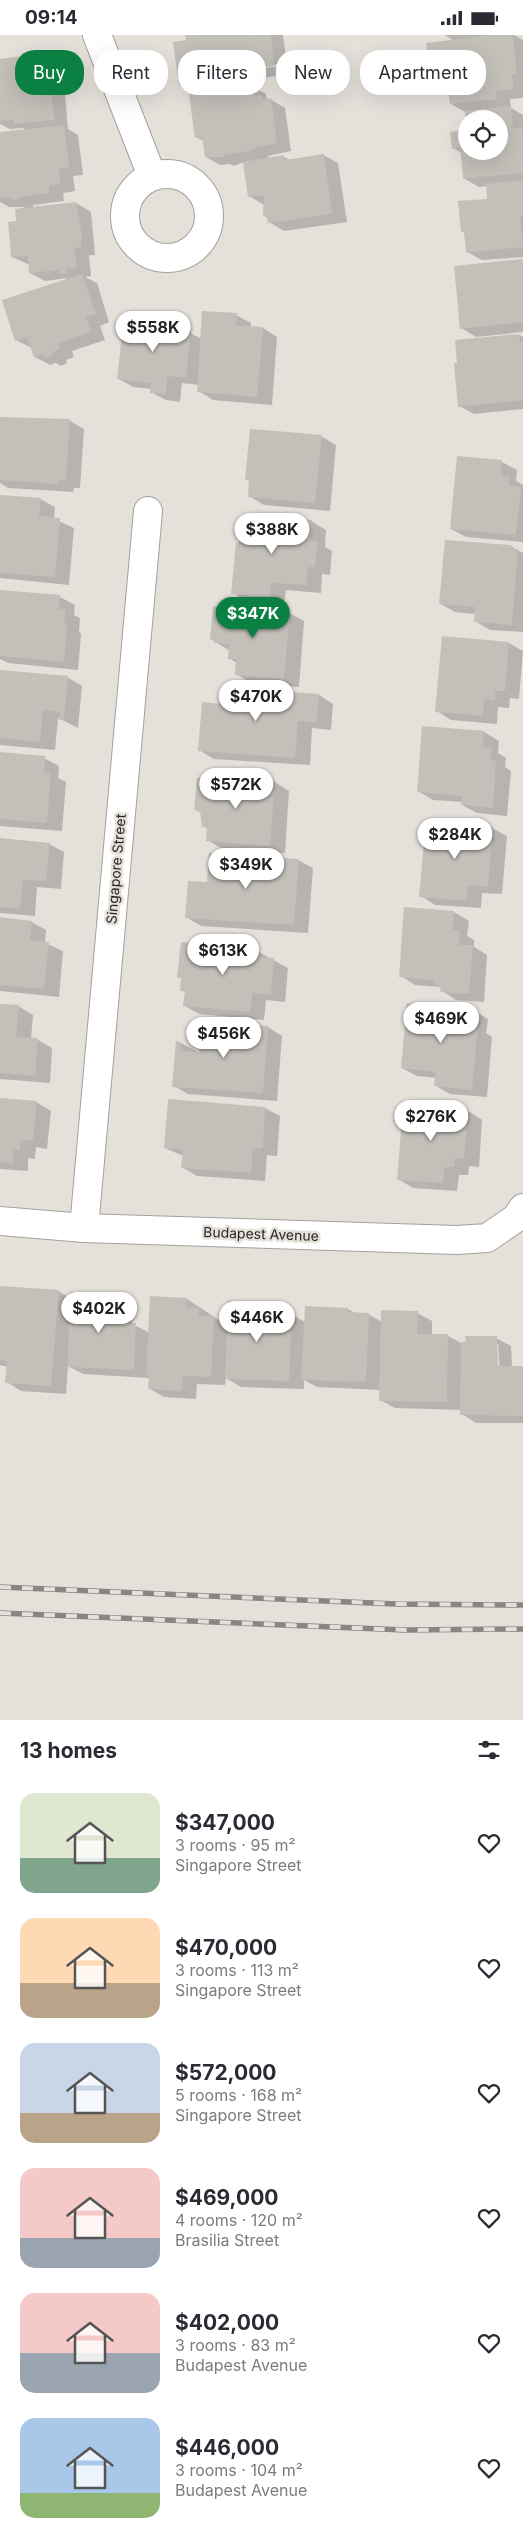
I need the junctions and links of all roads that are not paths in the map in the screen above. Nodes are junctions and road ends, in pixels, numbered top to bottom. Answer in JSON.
{"nodes":[{"id":1,"x":97,"y":35,"type":"edge"},
{"id":2,"x":152,"y":176,"type":"dead end"},
{"id":3,"x":148,"y":511,"type":"dead end"},
{"id":4,"x":519,"y":1213,"type":"edge"},
{"id":5,"x":0,"y":1221,"type":"edge"},
{"id":6,"x":84,"y":1228,"type":"junction"}],
"edges":[{"from":1,"to":2,"type":"street"},
{"from":3,"to":6,"type":"street","name":"Singapore Street"},
{"from":4,"to":6,"type":"street","name":"Budapest Avenue"},
{"from":5,"to":6,"type":"street","name":"Budapest Avenue"}]}
